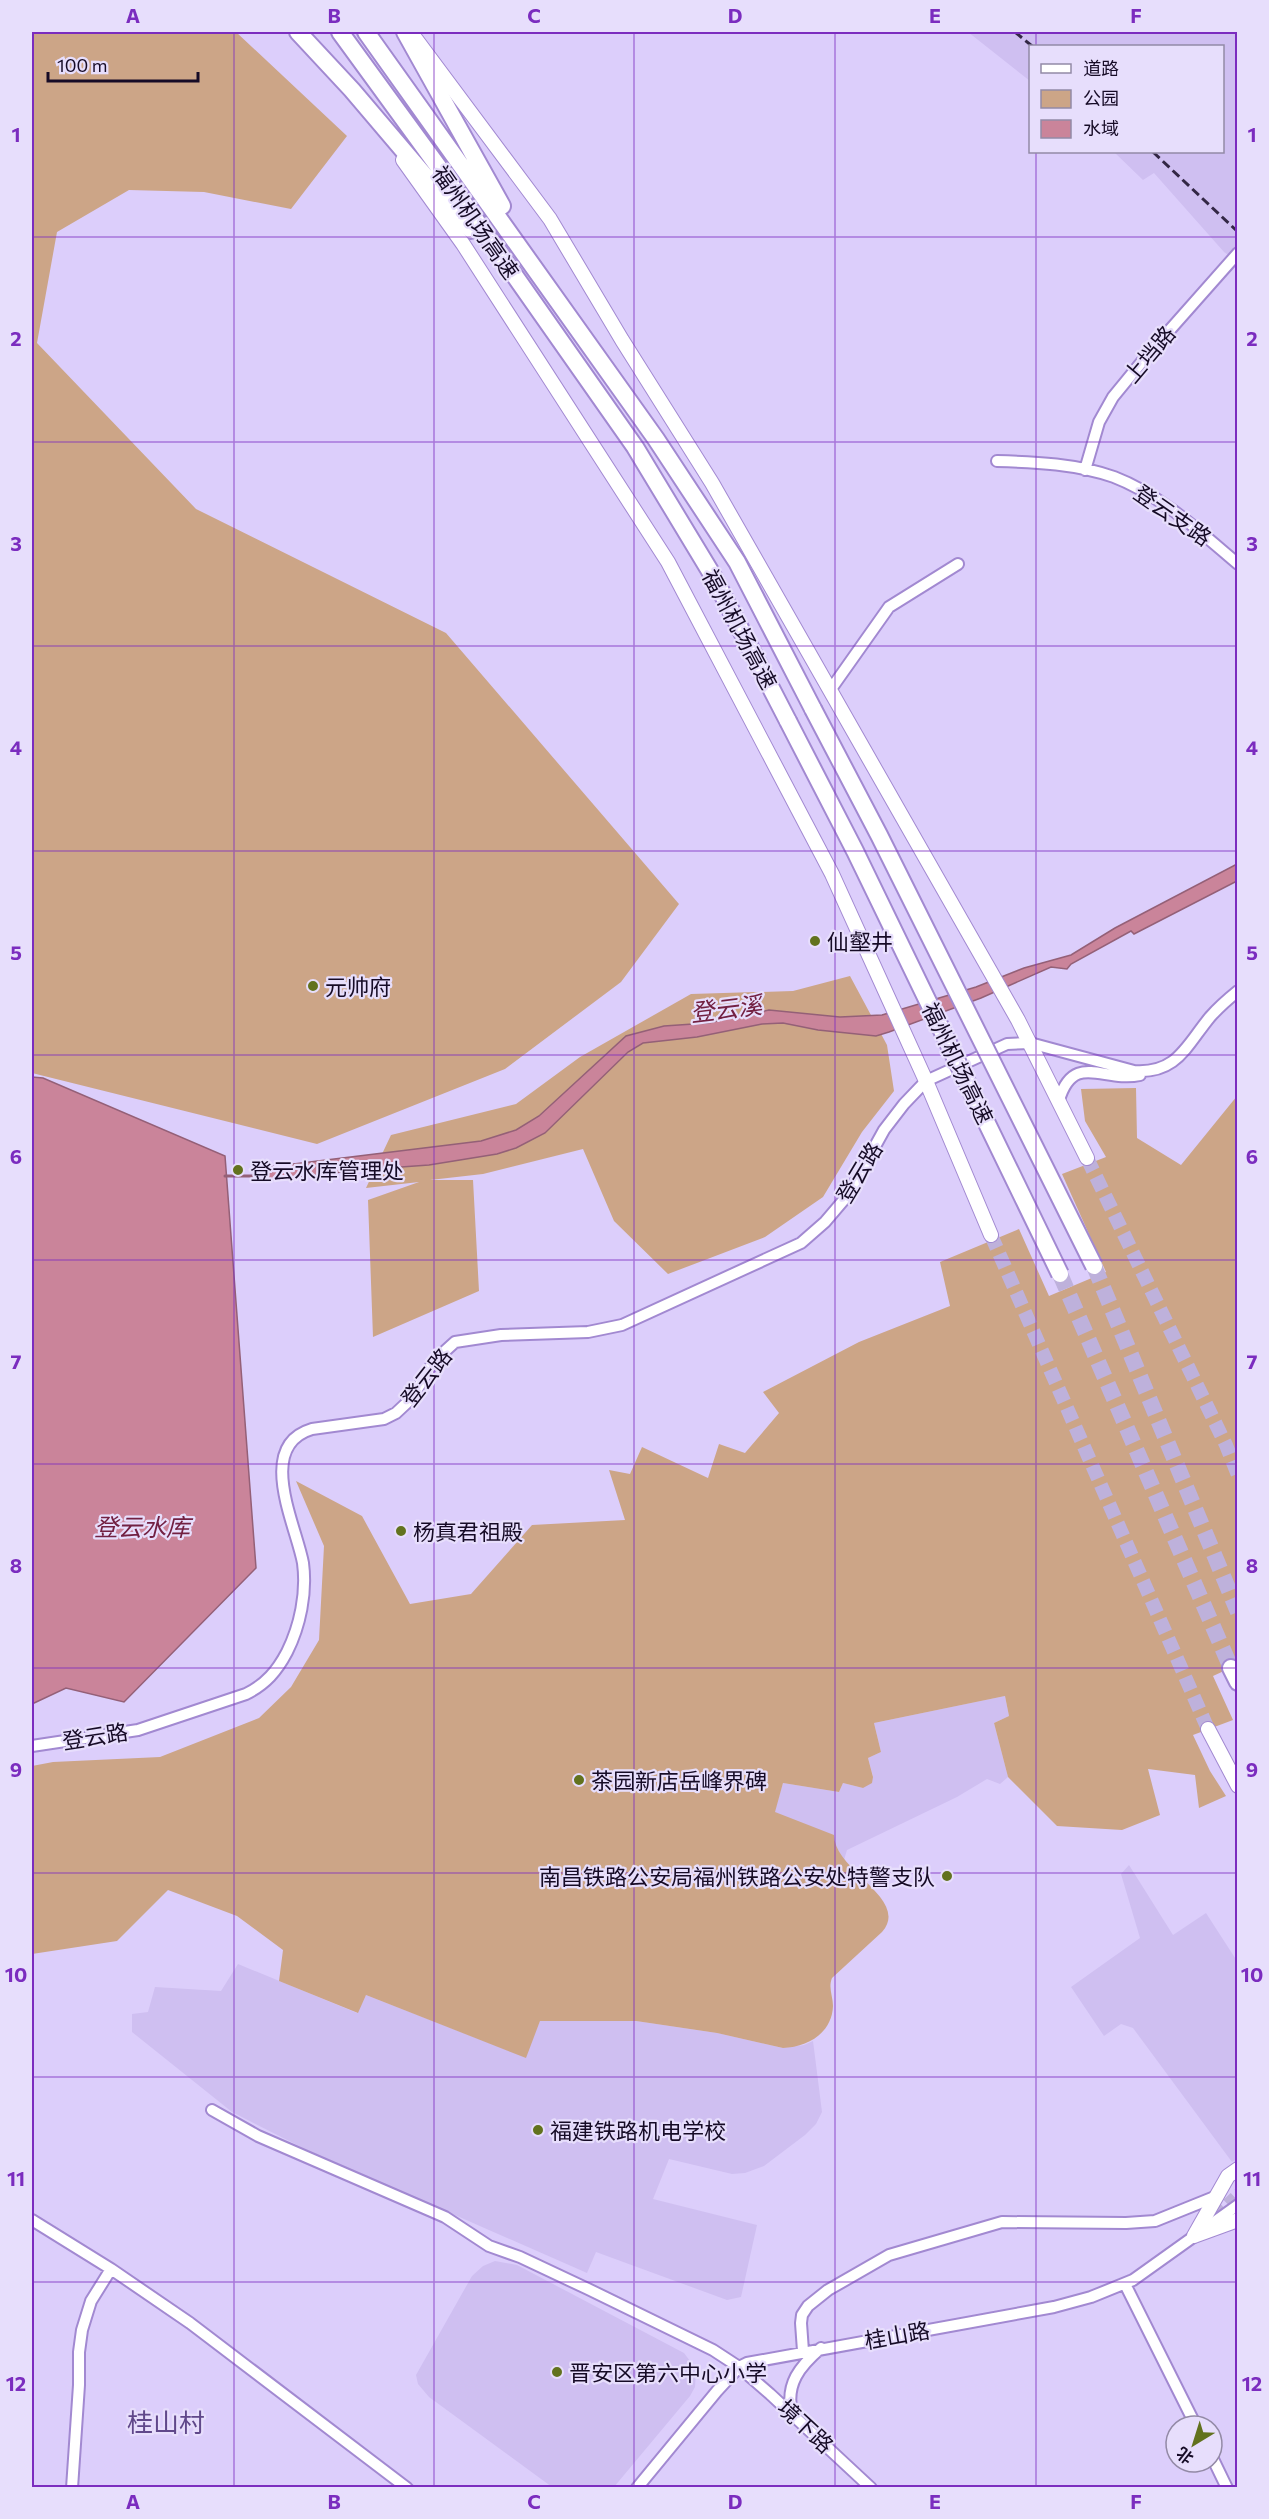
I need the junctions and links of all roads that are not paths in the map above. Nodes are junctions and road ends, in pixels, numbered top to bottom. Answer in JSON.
{"nodes":[{"id":1,"x":298,"y":32,"type":"edge"},
{"id":2,"x":306,"y":32,"type":"edge"},
{"id":3,"x":340,"y":32,"type":"edge"},
{"id":4,"x":366,"y":32,"type":"edge"},
{"id":5,"x":408,"y":32,"type":"edge"},
{"id":6,"x":352,"y":90,"type":"junction"},
{"id":7,"x":1238,"y":253,"type":"edge"},
{"id":8,"x":541,"y":275,"type":"junction"},
{"id":9,"x":523,"y":290,"type":"junction"},
{"id":10,"x":996,"y":461,"type":"dead end"},
{"id":11,"x":1085,"y":470,"type":"junction"},
{"id":12,"x":958,"y":564,"type":"dead end"},
{"id":13,"x":1238,"y":564,"type":"edge"},
{"id":14,"x":831,"y":689,"type":"junction"},
{"id":15,"x":1238,"y":991,"type":"edge"},
{"id":16,"x":1030,"y":1043,"type":"junction"},
{"id":17,"x":1152,"y":1072,"type":"junction"},
{"id":18,"x":1136,"y":1076,"type":"junction"},
{"id":19,"x":926,"y":1082,"type":"junction"},
{"id":20,"x":1059,"y":1100,"type":"junction"},
{"id":21,"x":1087,"y":1158,"type":"tunnel mouth"},
{"id":22,"x":991,"y":1235,"type":"tunnel mouth"},
{"id":23,"x":1094,"y":1266,"type":"tunnel mouth"},
{"id":24,"x":1060,"y":1274,"type":"tunnel mouth"},
{"id":25,"x":1209,"y":1729,"type":"tunnel mouth"},
{"id":26,"x":32,"y":1746,"type":"edge"},
{"id":27,"x":1238,"y":1786,"type":"edge"},
{"id":28,"x":212,"y":2110,"type":"dead end"},
{"id":29,"x":1238,"y":2169,"type":"edge"},
{"id":30,"x":1217,"y":2196,"type":"junction"},
{"id":31,"x":1238,"y":2205,"type":"edge"},
{"id":32,"x":32,"y":2220,"type":"edge"},
{"id":33,"x":1238,"y":2220,"type":"edge"},
{"id":34,"x":1194,"y":2236,"type":"junction"},
{"id":35,"x":111,"y":2269,"type":"junction"},
{"id":36,"x":1125,"y":2284,"type":"junction"},
{"id":37,"x":821,"y":2348,"type":"junction"},
{"id":38,"x":803,"y":2351,"type":"junction"},
{"id":39,"x":739,"y":2367,"type":"junction"},
{"id":40,"x":792,"y":2414,"type":"junction"},
{"id":41,"x":1190,"y":2414,"type":"edge"},
{"id":42,"x":72,"y":2487,"type":"edge"},
{"id":43,"x":407,"y":2487,"type":"edge"},
{"id":44,"x":637,"y":2487,"type":"edge"},
{"id":45,"x":871,"y":2487,"type":"edge"}],
"edges":[{"from":1,"to":6,"type":"highway"},
{"from":2,"to":6,"type":"main road"},
{"from":3,"to":9,"type":"highway","name":"福州机场高速"},
{"from":4,"to":8,"type":"highway","name":"福州机场高速"},
{"from":5,"to":8,"type":"highway"},
{"from":5,"to":14,"type":"main road"},
{"from":6,"to":9,"type":"highway"},
{"from":6,"to":19,"type":"main road"},
{"from":7,"to":11,"type":"street","name":"上垱路"},
{"from":8,"to":23,"type":"highway","name":"福州机场高速","bridge":true},
{"from":9,"to":24,"type":"highway","name":"福州机场高速","bridge":true},
{"from":10,"to":11,"type":"street","name":"登云支路"},
{"from":11,"to":13,"type":"street","name":"登云支路"},
{"from":12,"to":14,"type":"street"},
{"from":14,"to":16,"type":"main road"},
{"from":15,"to":17,"type":"street"},
{"from":16,"to":17,"type":"street","name":"登云路"},
{"from":16,"to":18,"type":"street"},
{"from":16,"to":19,"type":"street","name":"登云路"},
{"from":16,"to":20,"type":"main road"},
{"from":17,"to":18,"type":"street"},
{"from":18,"to":20,"type":"street"},
{"from":19,"to":22,"type":"main road"},
{"from":19,"to":26,"type":"street","name":"登云路"},
{"from":20,"to":21,"type":"main road"},
{"from":25,"to":27,"type":"main road"},
{"from":28,"to":39,"type":"street","name":"境下路"},
{"from":29,"to":30,"type":"main road"},
{"from":30,"to":34,"type":"main road"},
{"from":30,"to":38,"type":"street"},
{"from":31,"to":34,"type":"street","name":"桂山路"},
{"from":32,"to":35,"type":"street"},
{"from":33,"to":34,"type":"main road"},
{"from":34,"to":36,"type":"street","name":"桂山路"},
{"from":35,"to":42,"type":"street"},
{"from":35,"to":43,"type":"street"},
{"from":36,"to":37,"type":"street","name":"桂山路"},
{"from":36,"to":41,"type":"street"},
{"from":37,"to":38,"type":"street","name":"桂山路"},
{"from":37,"to":40,"type":"street"},
{"from":38,"to":39,"type":"street","name":"桂山路"},
{"from":39,"to":40,"type":"street","name":"境下路"},
{"from":39,"to":44,"type":"street"},
{"from":40,"to":45,"type":"street","name":"境下路"}]}
